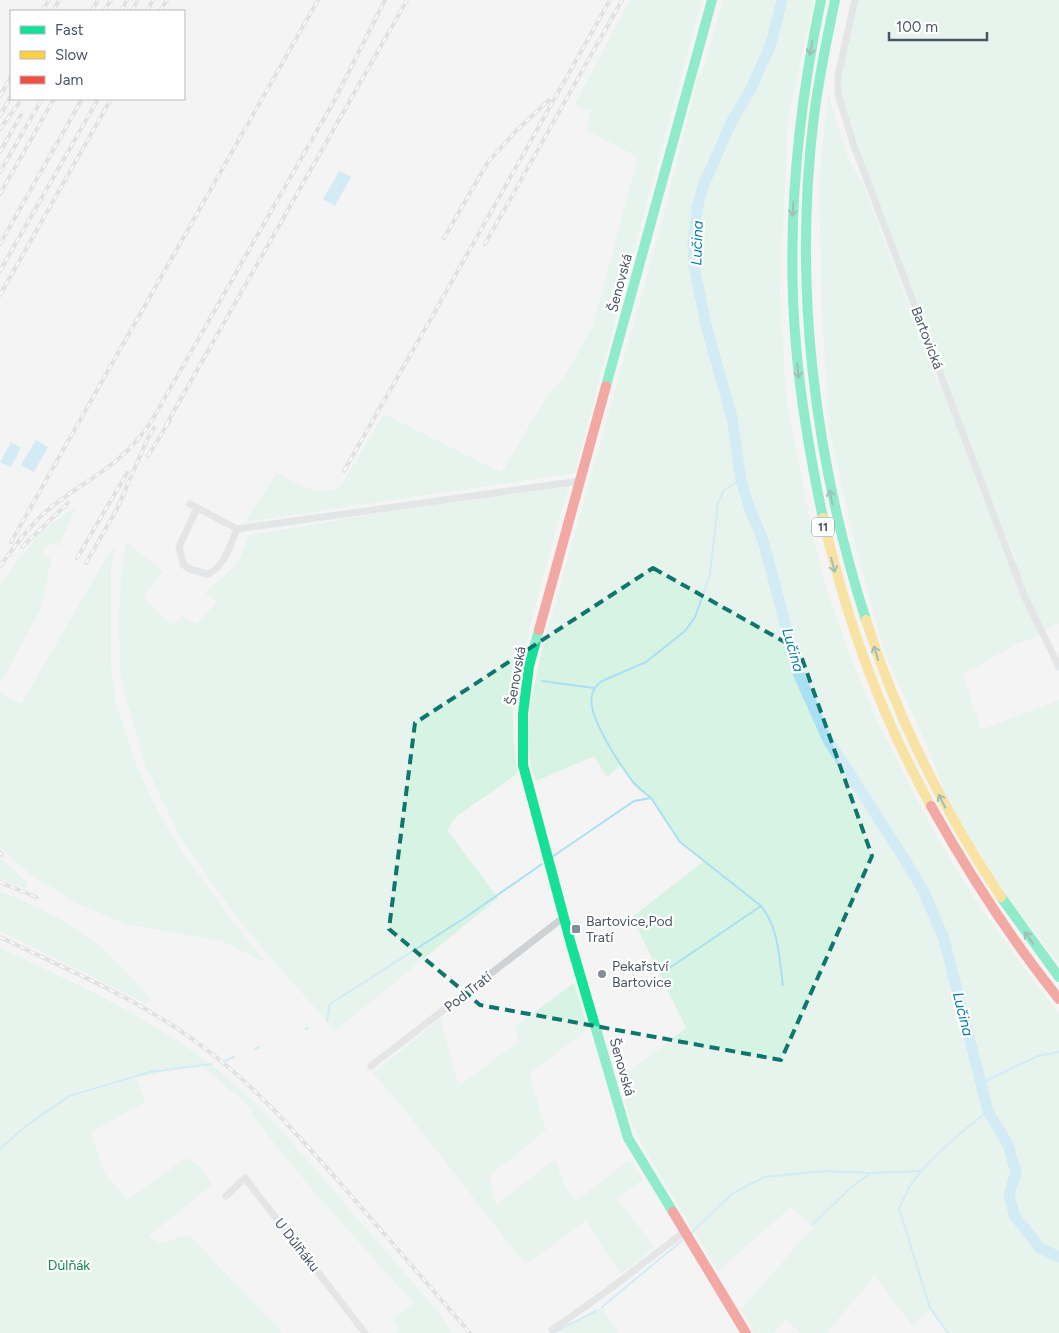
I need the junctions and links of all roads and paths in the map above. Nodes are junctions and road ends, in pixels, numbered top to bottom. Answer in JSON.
{"nodes":[{"id":1,"x":712,"y":0,"type":"edge"},
{"id":2,"x":821,"y":0,"type":"edge"},
{"id":3,"x":835,"y":0,"type":"edge"},
{"id":4,"x":855,"y":0,"type":"edge"},
{"id":5,"x":580,"y":481,"type":"junction"},
{"id":6,"x":237,"y":529,"type":"junction"},
{"id":7,"x":1059,"y":667,"type":"edge"},
{"id":8,"x":564,"y":917,"type":"junction"},
{"id":9,"x":1059,"y":977,"type":"edge"},
{"id":10,"x":1059,"y":999,"type":"edge"},
{"id":11,"x":371,"y":1066,"type":"dead end"},
{"id":12,"x":226,"y":1196,"type":"dead end"},
{"id":13,"x":684,"y":1232,"type":"junction"},
{"id":14,"x":552,"y":1330,"type":"dead end"},
{"id":15,"x":365,"y":1333,"type":"edge"},
{"id":16,"x":746,"y":1333,"type":"edge"}],
"edges":[{"from":1,"to":5,"type":"main road","name":"Šenovská"},
{"from":2,"to":10,"type":"main road","number":"11","one_way":true},
{"from":9,"to":3,"type":"main road","number":"11","one_way":true},
{"from":4,"to":7,"type":"street","name":"Bartovická"},
{"from":5,"to":6,"type":"street"},
{"from":5,"to":8,"type":"main road","name":"Šenovská"},
{"from":6,"to":6,"type":"street"},
{"from":8,"to":11,"type":"street","name":"Pod Tratí"},
{"from":8,"to":13,"type":"main road","name":"Šenovská"},
{"from":12,"to":15,"type":"street","name":"U Důlňáku"},
{"from":13,"to":14,"type":"street"},
{"from":13,"to":16,"type":"main road","name":"Šenovská"}]}
